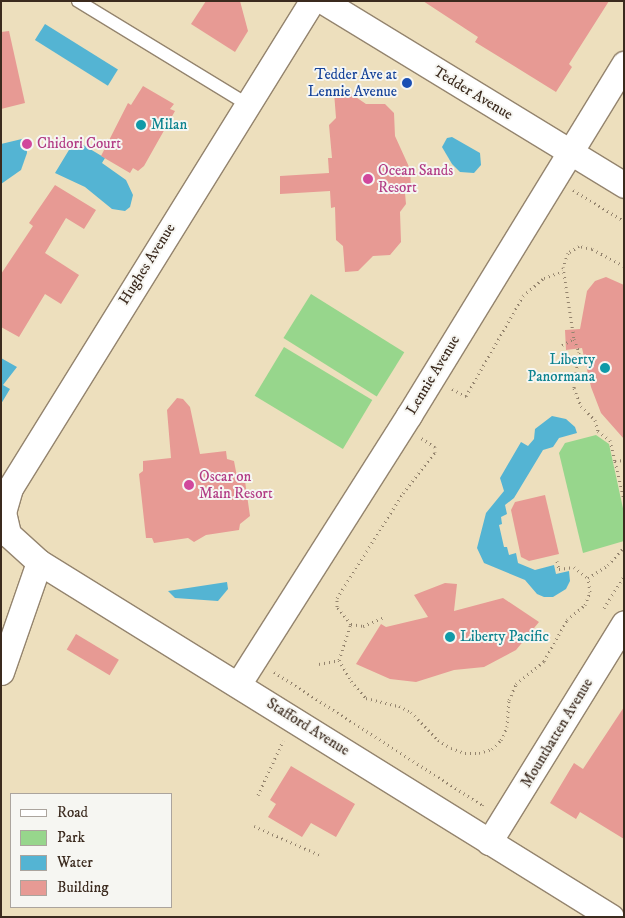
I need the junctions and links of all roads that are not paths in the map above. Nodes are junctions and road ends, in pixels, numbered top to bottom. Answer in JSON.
{"nodes":[{"id":1,"x":78,"y":1,"type":"edge"},
{"id":2,"x":312,"y":1,"type":"edge"},
{"id":3,"x":322,"y":1,"type":"edge"},
{"id":4,"x":624,"y":64,"type":"edge"},
{"id":5,"x":247,"y":104,"type":"junction"},
{"id":6,"x":569,"y":151,"type":"junction"},
{"id":7,"x":624,"y":184,"type":"edge"},
{"id":8,"x":8,"y":534,"type":"joint"},
{"id":9,"x":39,"y":562,"type":"junction"},
{"id":10,"x":624,"y":624,"type":"edge"},
{"id":11,"x":1,"y":672,"type":"edge"},
{"id":12,"x":239,"y":683,"type":"junction"},
{"id":13,"x":489,"y":842,"type":"junction"},
{"id":14,"x":610,"y":917,"type":"edge"}],
"edges":[{"from":1,"to":5,"type":"lane"},
{"from":2,"to":5,"type":"street","name":"Hughes Avenue"},
{"from":3,"to":6,"type":"street","name":"Tedder Avenue"},
{"from":4,"to":6,"type":"street","name":"Lennie Avenue"},
{"from":5,"to":8,"type":"street","name":"Hughes Avenue"},
{"from":6,"to":7,"type":"street","name":"Tedder Avenue"},
{"from":6,"to":12,"type":"street","name":"Lennie Avenue"},
{"from":8,"to":9,"type":"street","name":"Stafford Avenue"},
{"from":9,"to":11,"type":"street"},
{"from":9,"to":12,"type":"street","name":"Stafford Avenue"},
{"from":10,"to":13,"type":"street","name":"Mountbatten Avenue"},
{"from":12,"to":13,"type":"street","name":"Stafford Avenue"},
{"from":13,"to":14,"type":"street","name":"Stafford Avenue"}]}
